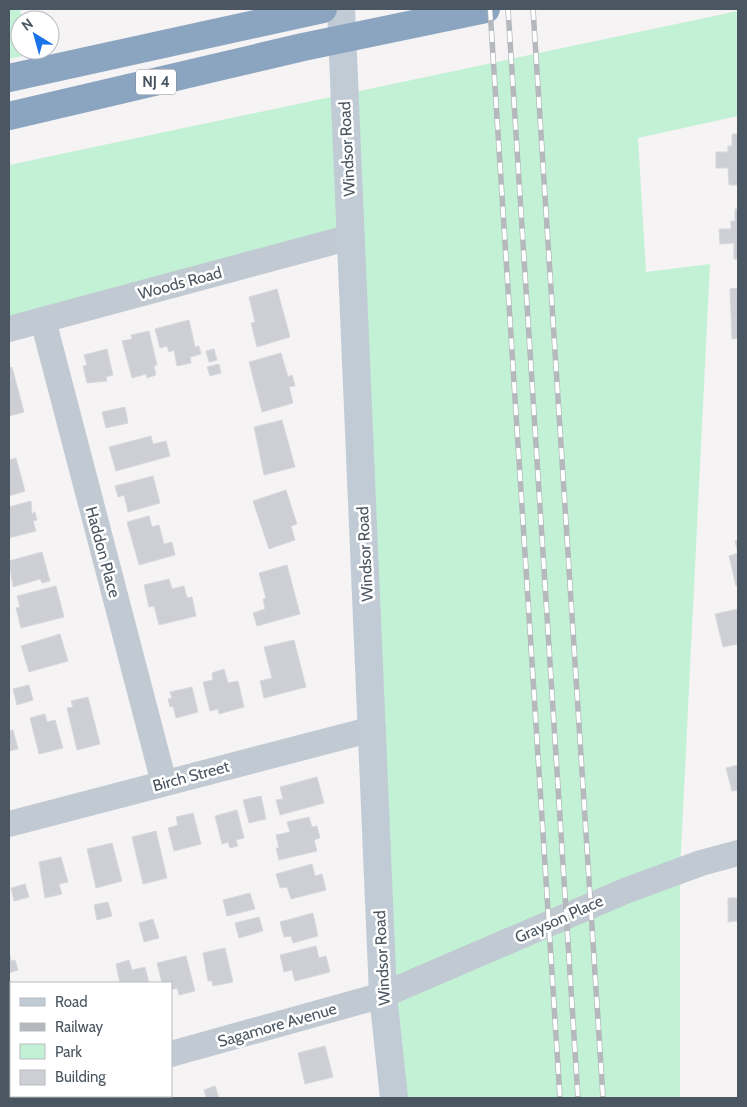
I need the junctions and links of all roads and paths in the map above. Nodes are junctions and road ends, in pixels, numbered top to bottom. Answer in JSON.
{"nodes":[{"id":1,"x":341,"y":9,"type":"edge"},
{"id":2,"x":486,"y":9,"type":"edge"},
{"id":3,"x":312,"y":11,"type":"edge"},
{"id":4,"x":9,"y":78,"type":"edge"},
{"id":5,"x":9,"y":116,"type":"edge"},
{"id":6,"x":351,"y":237,"type":"junction"},
{"id":7,"x":43,"y":320,"type":"junction"},
{"id":8,"x":9,"y":329,"type":"edge"},
{"id":9,"x":373,"y":728,"type":"junction"},
{"id":10,"x":164,"y":783,"type":"junction"},
{"id":11,"x":9,"y":824,"type":"edge"},
{"id":12,"x":738,"y":853,"type":"edge"},
{"id":13,"x":383,"y":995,"type":"junction"},
{"id":14,"x":172,"y":1054,"type":"edge"},
{"id":15,"x":394,"y":1098,"type":"edge"}],
"edges":[{"from":1,"to":6,"type":"street","name":"Windsor Road"},
{"from":2,"to":5,"type":"highway","number":"NJ 4"},
{"from":3,"to":4,"type":"highway","number":"NJ 4"},
{"from":6,"to":7,"type":"street","name":"Woods Road"},
{"from":6,"to":9,"type":"street","name":"Windsor Road"},
{"from":7,"to":8,"type":"street","name":"Woods Road"},
{"from":7,"to":10,"type":"street","name":"Haddon Place"},
{"from":9,"to":10,"type":"street","name":"Birch Street"},
{"from":9,"to":13,"type":"street","name":"Windsor Road"},
{"from":10,"to":11,"type":"street","name":"Birch Street"},
{"from":12,"to":13,"type":"street","name":"Grayson Place"},
{"from":13,"to":14,"type":"street","name":"Sagamore Avenue"},
{"from":13,"to":15,"type":"street","name":"Windsor Road"}]}
